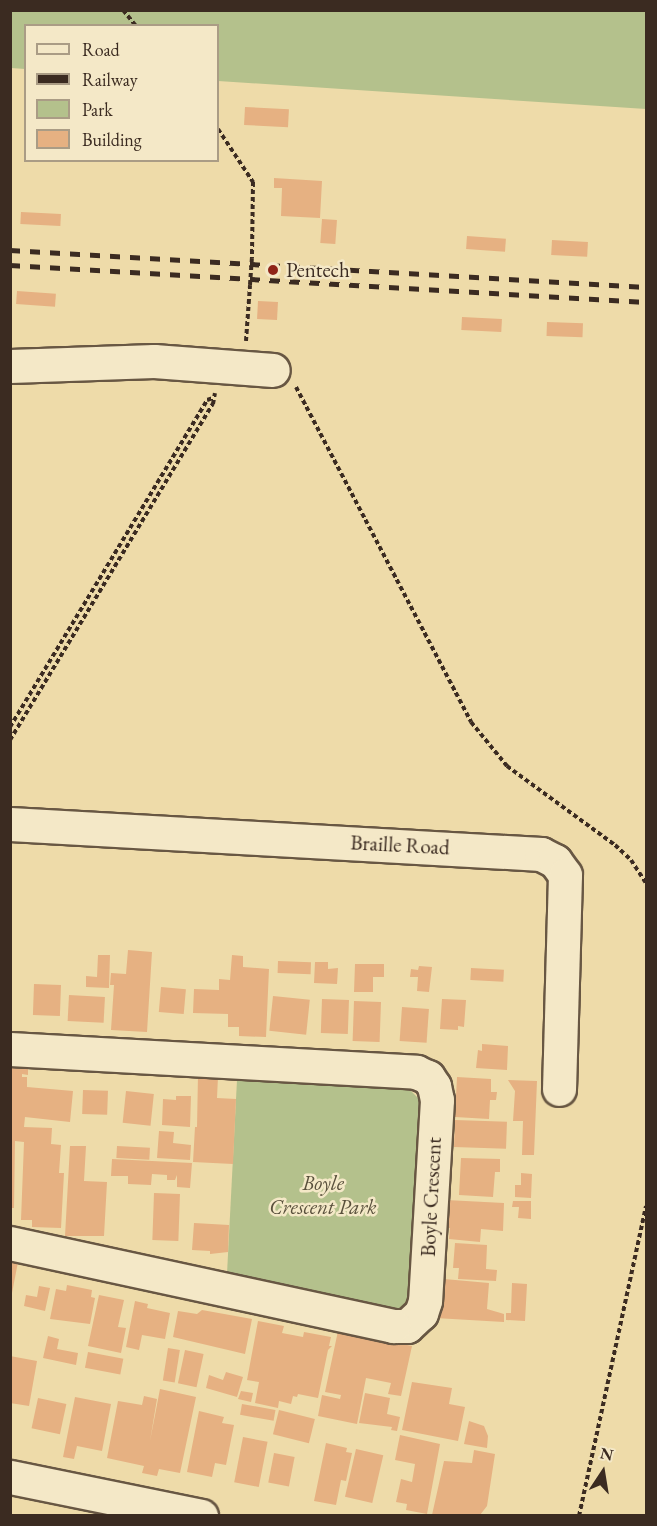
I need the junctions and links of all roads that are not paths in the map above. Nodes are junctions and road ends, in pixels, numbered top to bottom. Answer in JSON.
{"nodes":[{"id":1,"x":10,"y":366,"type":"edge"},
{"id":2,"x":284,"y":377,"type":"road end"},
{"id":3,"x":10,"y":824,"type":"edge"},
{"id":4,"x":10,"y":1049,"type":"edge"},
{"id":5,"x":559,"y":1089,"type":"dead end"},
{"id":6,"x":10,"y":1243,"type":"edge"},
{"id":7,"x":10,"y":1477,"type":"edge"},
{"id":8,"x":201,"y":1515,"type":"edge"}],
"edges":[{"from":1,"to":2,"type":"street"},
{"from":3,"to":5,"type":"street","name":"Braille Road"},
{"from":4,"to":6,"type":"street","name":"Boyle Crescent"},
{"from":7,"to":8,"type":"street"}]}
